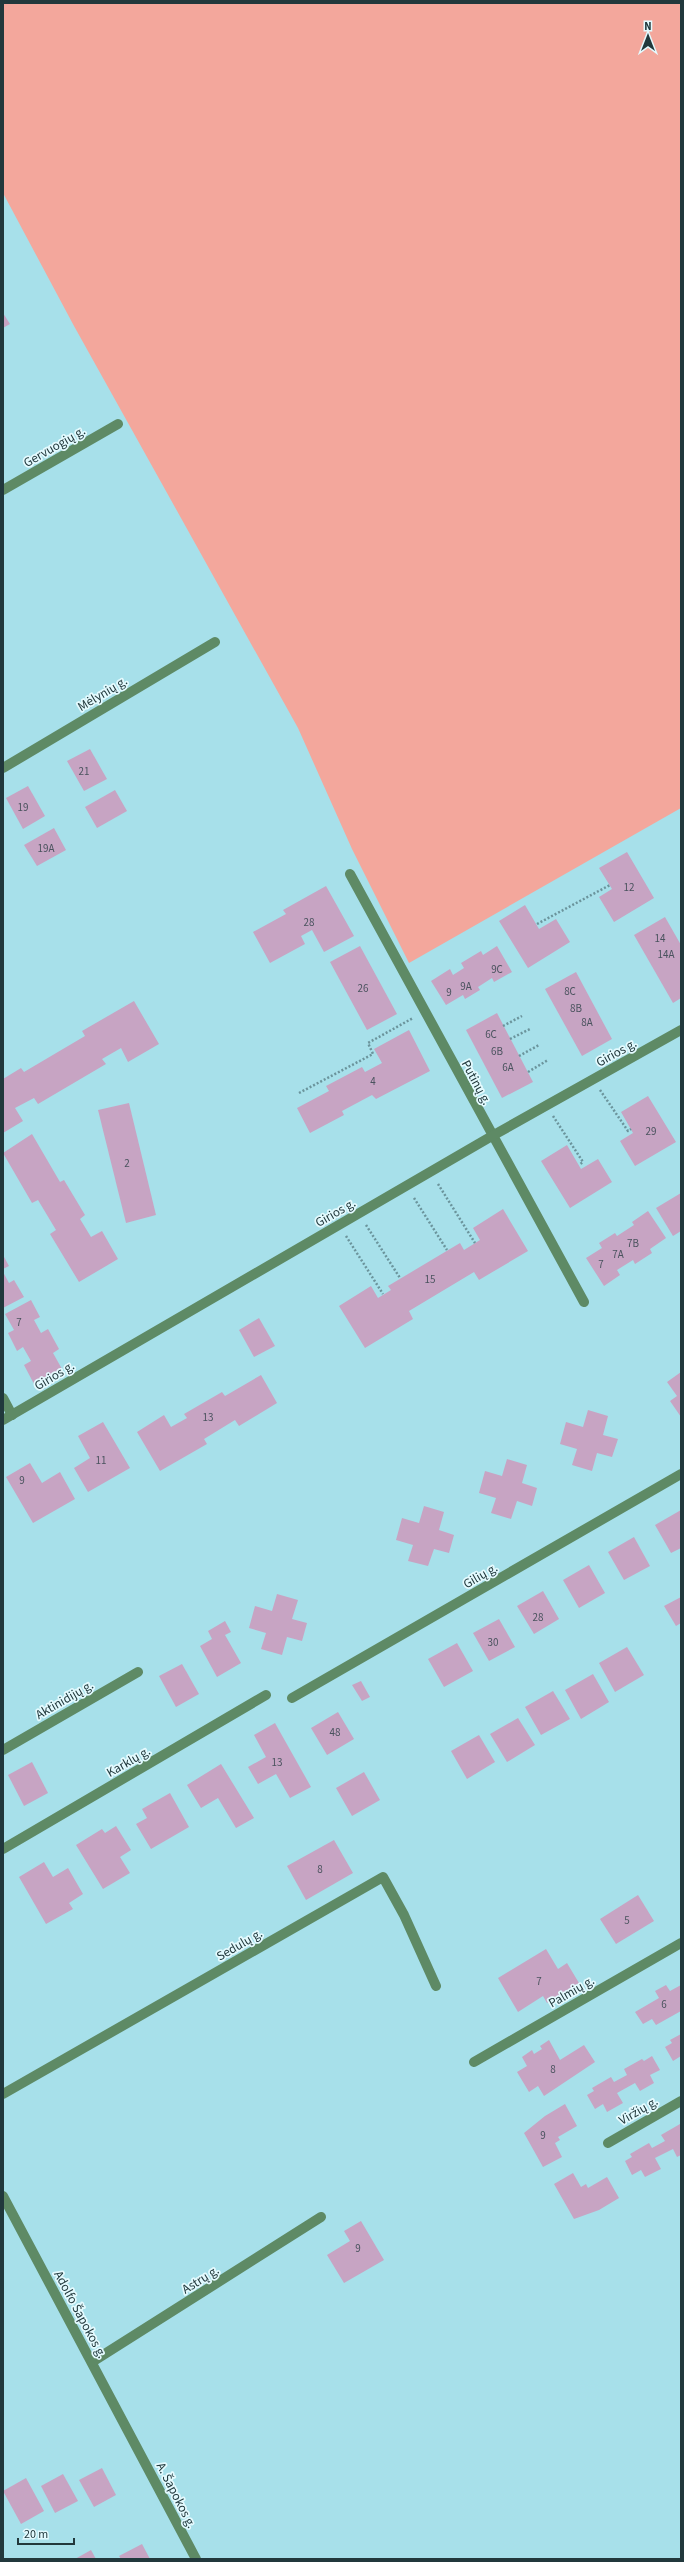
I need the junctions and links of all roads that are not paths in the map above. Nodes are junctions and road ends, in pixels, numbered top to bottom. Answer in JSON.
{"nodes":[{"id":1,"x":118,"y":424,"type":"dead end"},
{"id":2,"x":3,"y":490,"type":"edge"},
{"id":3,"x":215,"y":642,"type":"dead end"},
{"id":4,"x":3,"y":768,"type":"edge"},
{"id":5,"x":350,"y":874,"type":"dead end"},
{"id":6,"x":681,"y":1030,"type":"edge"},
{"id":7,"x":492,"y":1136,"type":"junction"},
{"id":8,"x":584,"y":1302,"type":"dead end"},
{"id":9,"x":3,"y":1398,"type":"edge"},
{"id":10,"x":12,"y":1415,"type":"junction"},
{"id":11,"x":3,"y":1420,"type":"edge"},
{"id":12,"x":681,"y":1474,"type":"edge"},
{"id":13,"x":138,"y":1672,"type":"dead end"},
{"id":14,"x":266,"y":1695,"type":"dead end"},
{"id":15,"x":292,"y":1698,"type":"dead end"},
{"id":16,"x":3,"y":1750,"type":"edge"},
{"id":17,"x":3,"y":1849,"type":"edge"},
{"id":18,"x":681,"y":1943,"type":"edge"},
{"id":19,"x":436,"y":1986,"type":"dead end"},
{"id":20,"x":474,"y":2062,"type":"dead end"},
{"id":21,"x":3,"y":2094,"type":"edge"},
{"id":22,"x":681,"y":2101,"type":"edge"},
{"id":23,"x":608,"y":2143,"type":"dead end"},
{"id":24,"x":3,"y":2196,"type":"edge"},
{"id":25,"x":321,"y":2217,"type":"dead end"},
{"id":26,"x":92,"y":2362,"type":"junction"},
{"id":27,"x":136,"y":2443,"type":"joint"},
{"id":28,"x":196,"y":2559,"type":"edge"}],
"edges":[{"from":1,"to":2,"type":"street","name":"Gervuogių g."},
{"from":3,"to":4,"type":"street","name":"Mėlynių g."},
{"from":5,"to":7,"type":"street","name":"Putinų g."},
{"from":6,"to":7,"type":"street","name":"Girios g."},
{"from":7,"to":8,"type":"street","name":"Putinų g."},
{"from":7,"to":10,"type":"street","name":"Girios g."},
{"from":9,"to":10,"type":"street"},
{"from":10,"to":11,"type":"street","name":"Girios g."},
{"from":12,"to":15,"type":"street","name":"Gilių g."},
{"from":13,"to":16,"type":"street","name":"Aktinidijų g."},
{"from":14,"to":17,"type":"street","name":"Karklų g."},
{"from":18,"to":20,"type":"street","name":"Palmių g."},
{"from":19,"to":21,"type":"street","name":"Sedulų g."},
{"from":22,"to":23,"type":"street","name":"Viržių g."},
{"from":24,"to":26,"type":"street","name":"Adolfo Šapokos g."},
{"from":25,"to":26,"type":"street","name":"Astrų g."},
{"from":26,"to":27,"type":"street","name":"Adolfo Šapokos g."},
{"from":27,"to":28,"type":"street","name":"A. Šapokos g."}]}
